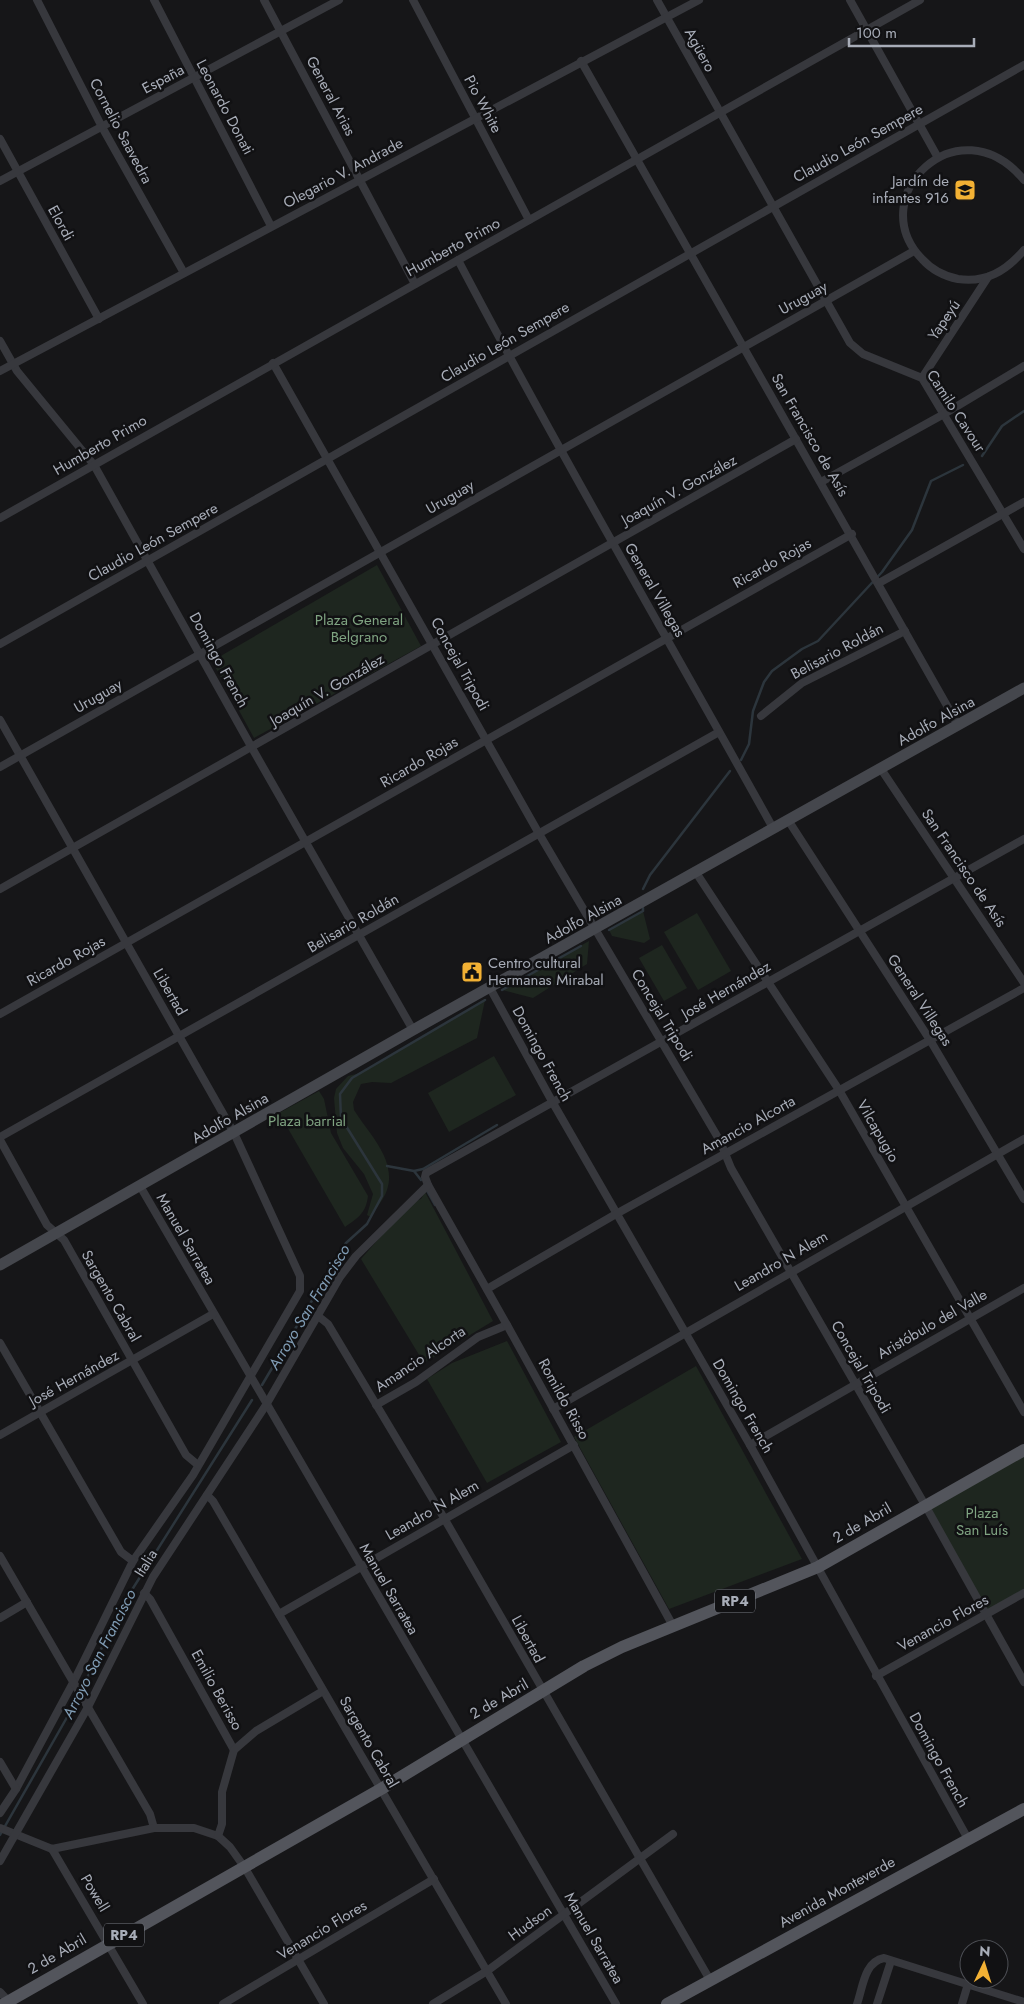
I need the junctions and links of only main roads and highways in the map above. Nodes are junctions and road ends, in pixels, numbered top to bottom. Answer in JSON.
{"nodes":[{"id":1,"x":1024,"y":1450,"type":"edge"},
{"id":2,"x":1024,"y":1809,"type":"edge"},
{"id":3,"x":6,"y":2000,"type":"edge"},
{"id":4,"x":667,"y":2004,"type":"edge"}],
"edges":[{"from":1,"to":3,"type":"main road","name":"2 de Abril","number":"RP4"},
{"from":2,"to":4,"type":"main road","name":"Avenida Monteverde"}]}
